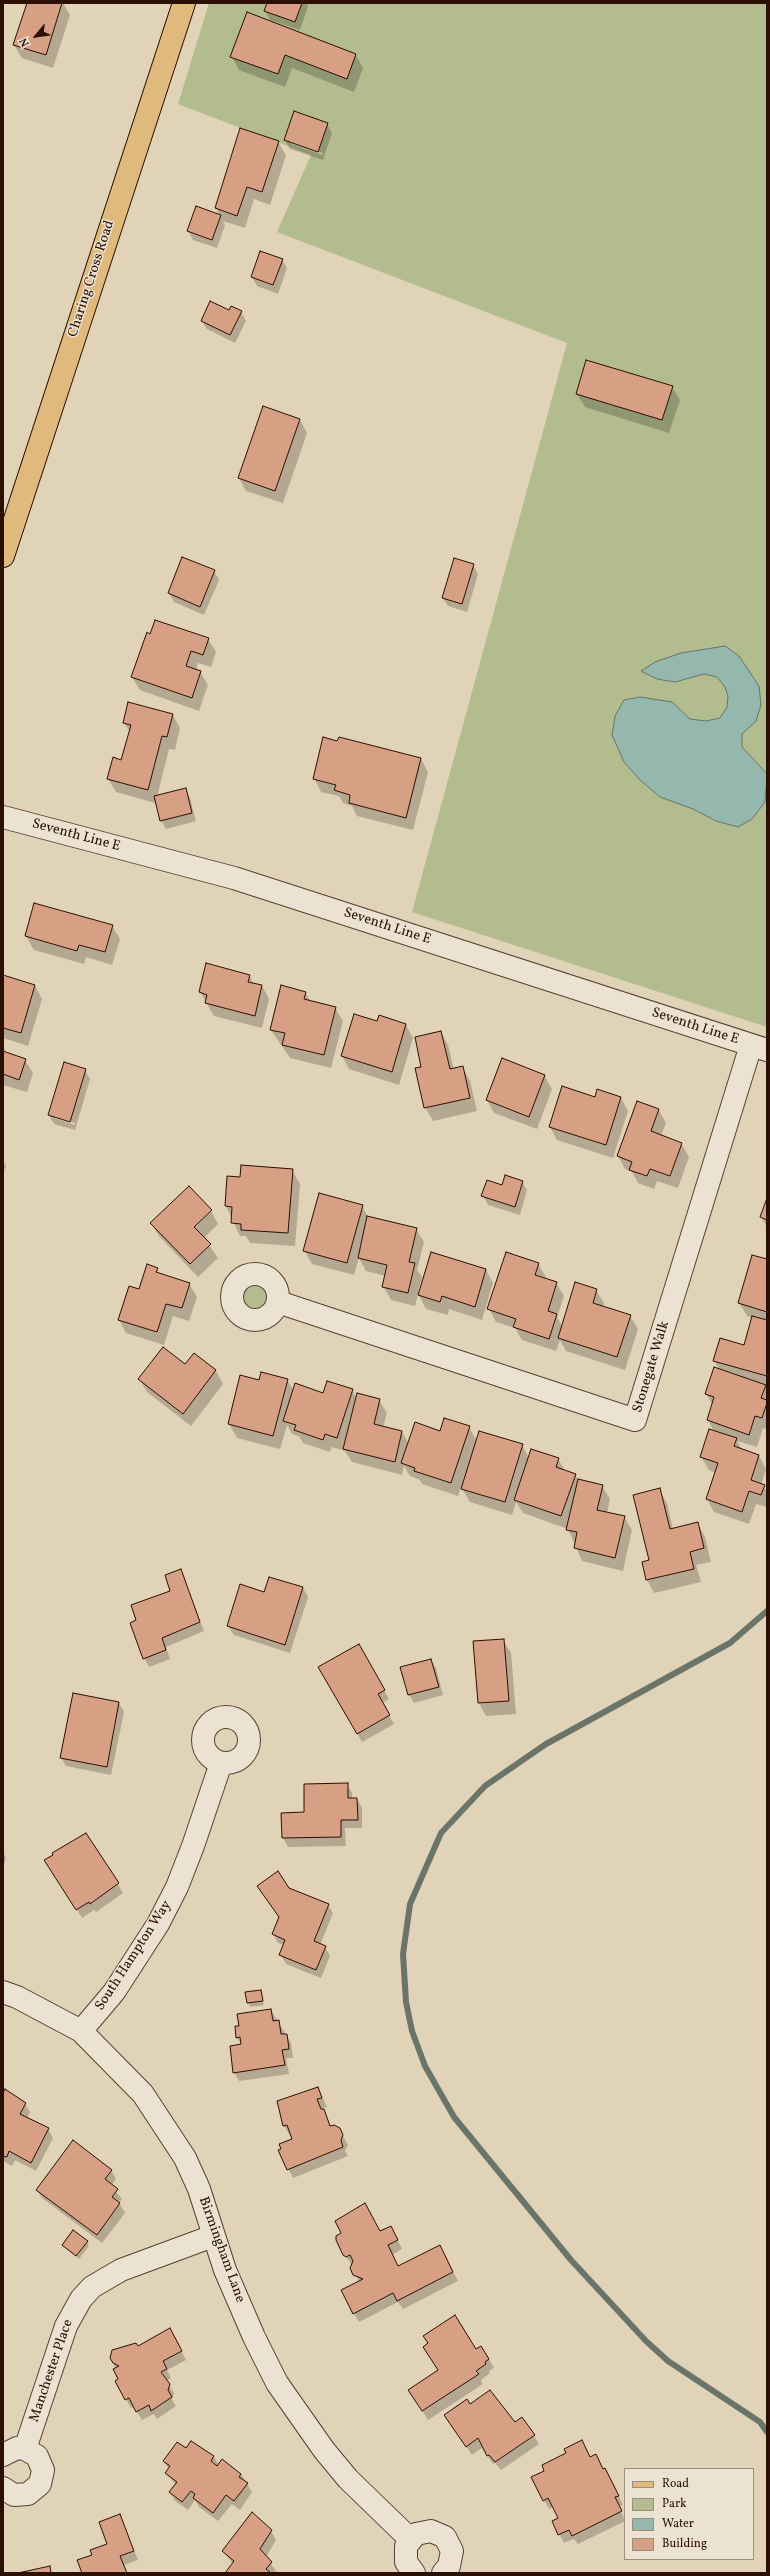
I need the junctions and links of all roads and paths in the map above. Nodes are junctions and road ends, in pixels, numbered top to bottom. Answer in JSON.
{"nodes":[{"id":1,"x":184,"y":3,"type":"edge"},
{"id":2,"x":3,"y":556,"type":"edge"},
{"id":3,"x":3,"y":817,"type":"edge"},
{"id":4,"x":759,"y":1048,"type":"edge"},
{"id":5,"x":278,"y":1302,"type":"dead end"},
{"id":6,"x":221,"y":1763,"type":"dead end"},
{"id":7,"x":3,"y":1992,"type":"edge"},
{"id":8,"x":81,"y":2031,"type":"junction"},
{"id":9,"x":213,"y":2236,"type":"junction"},
{"id":10,"x":25,"y":2449,"type":"junction"},
{"id":11,"x":3,"y":2455,"type":"edge"},
{"id":12,"x":3,"y":2488,"type":"edge"},
{"id":13,"x":410,"y":2539,"type":"junction"},
{"id":14,"x":414,"y":2573,"type":"edge"},
{"id":15,"x":442,"y":2573,"type":"edge"}],
"edges":[{"from":1,"to":2,"type":"main road","name":"Charing Cross Road"},
{"from":3,"to":4,"type":"street","name":"Seventh Line E"},
{"from":4,"to":5,"type":"street","name":"Stonegate Walk"},
{"from":6,"to":8,"type":"street","name":"South Hampton Way"},
{"from":7,"to":8,"type":"street","name":"Birmingham Lane"},
{"from":8,"to":9,"type":"street","name":"Birmingham Lane"},
{"from":9,"to":10,"type":"street","name":"Manchester Place"},
{"from":9,"to":13,"type":"street","name":"Birmingham Lane"},
{"from":10,"to":11,"type":"street"},
{"from":10,"to":12,"type":"street"},
{"from":13,"to":14,"type":"street"},
{"from":13,"to":15,"type":"street"}]}
